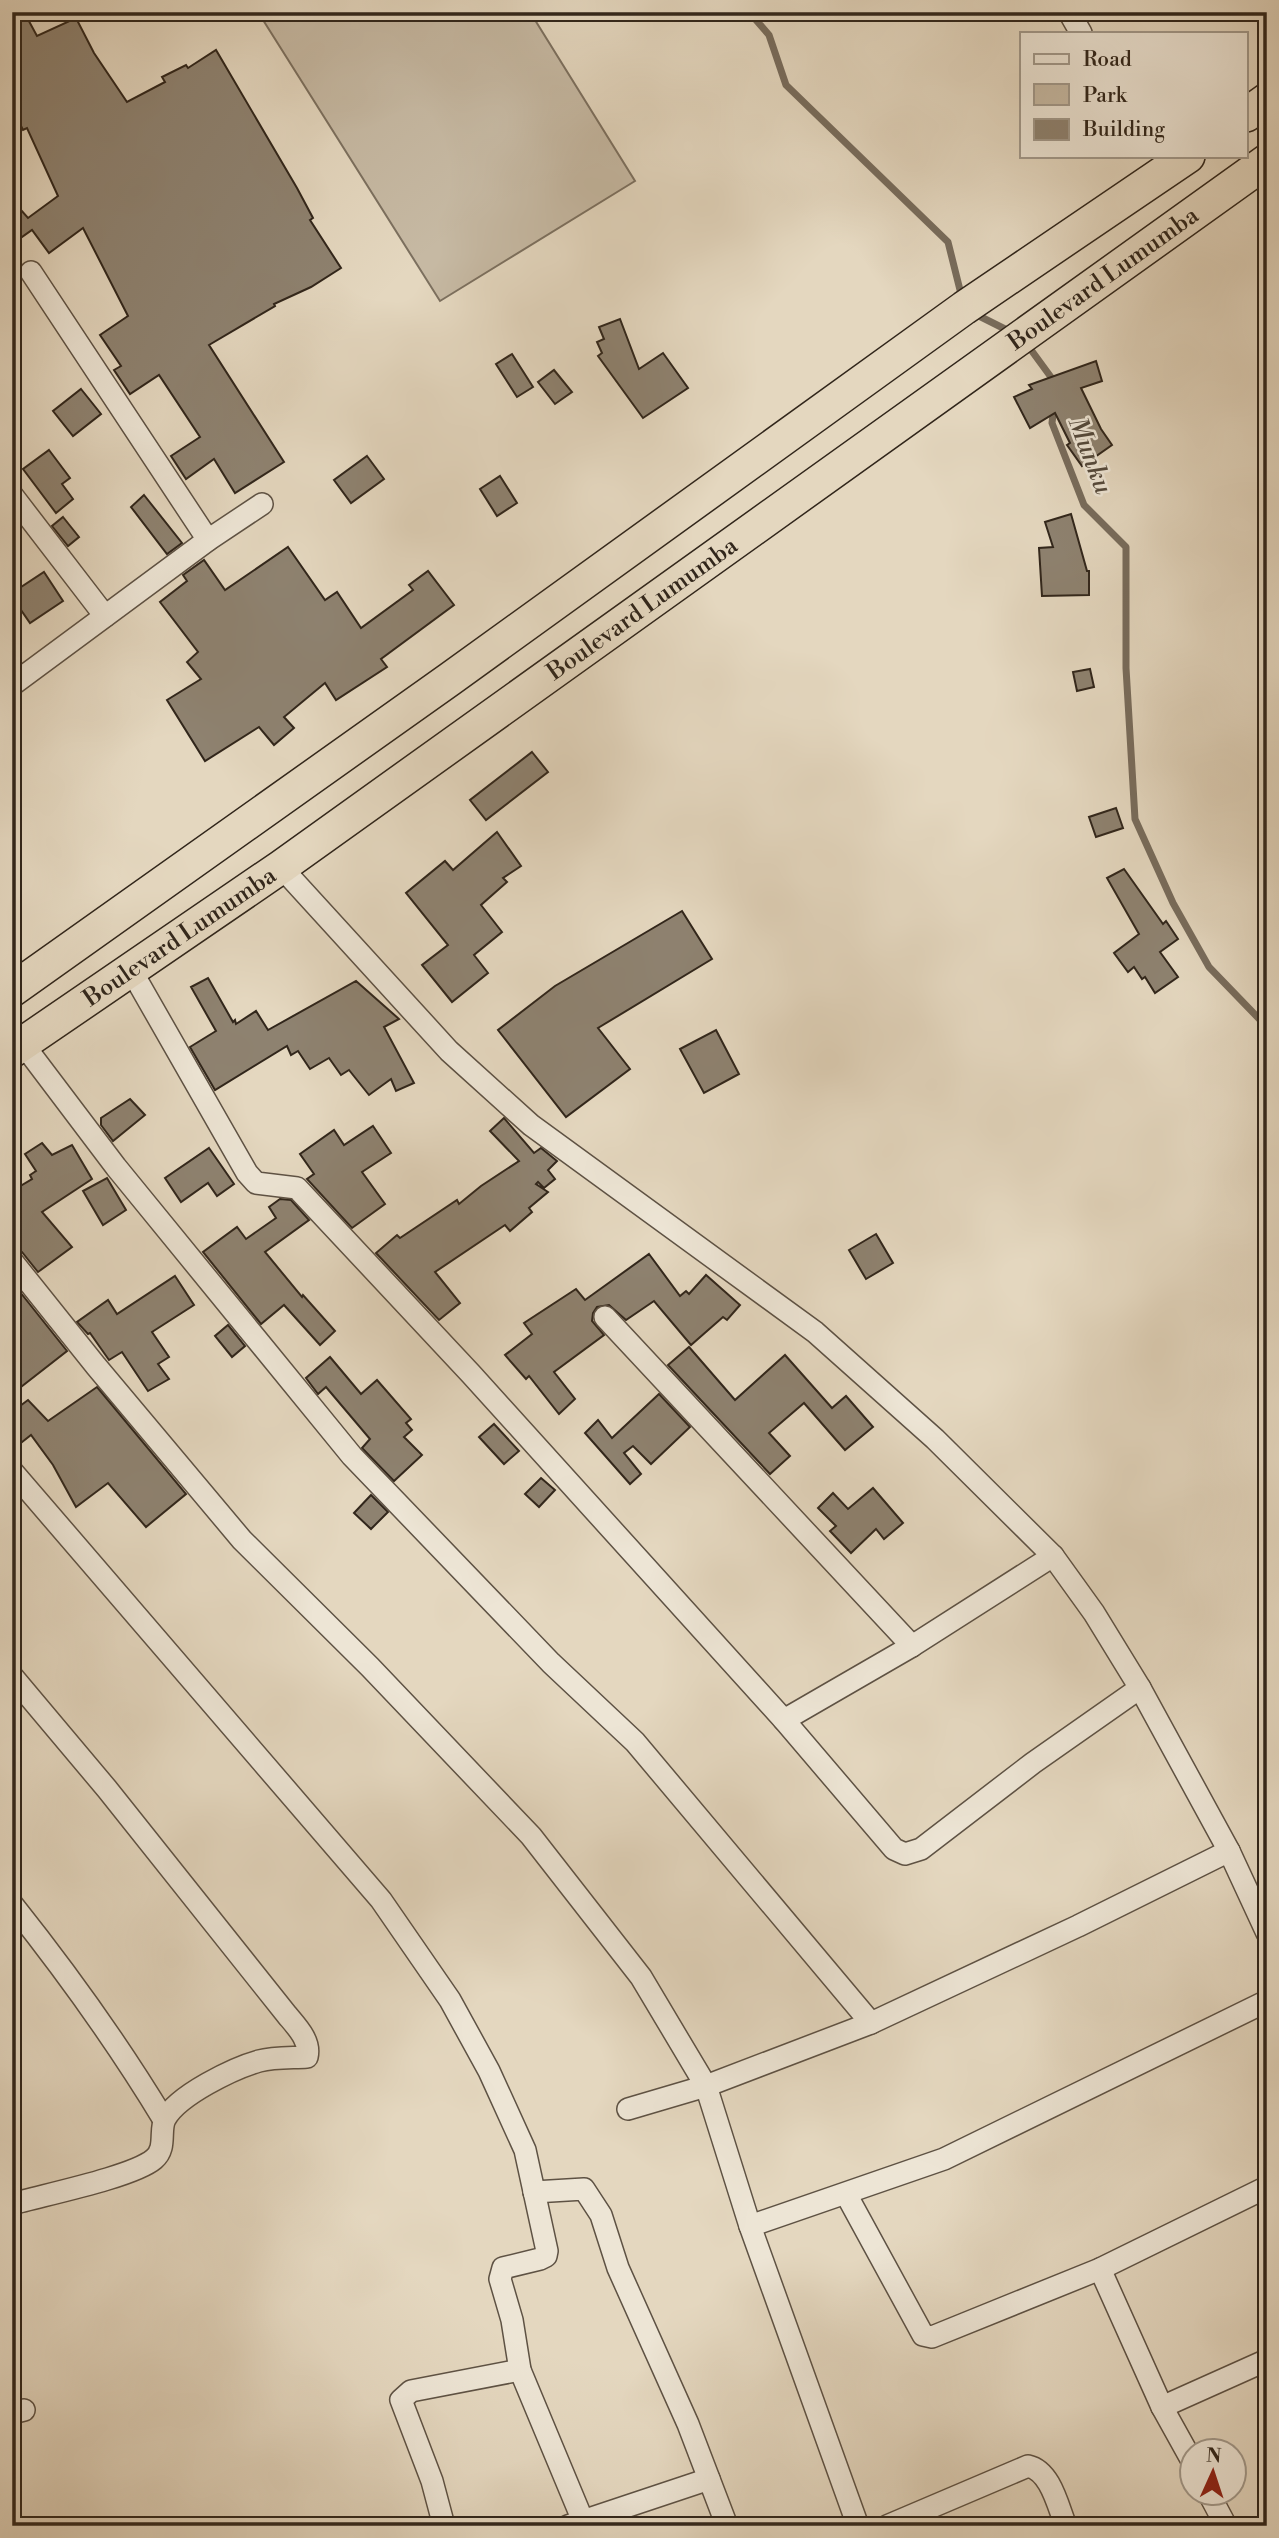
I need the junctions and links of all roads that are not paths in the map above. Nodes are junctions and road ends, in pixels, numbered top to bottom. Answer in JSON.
{"nodes":[{"id":1,"x":1069,"y":12,"type":"edge"},
{"id":2,"x":1080,"y":32,"type":"edge"},
{"id":3,"x":1267,"y":100,"type":"edge"},
{"id":4,"x":1248,"y":114,"type":"edge"},
{"id":5,"x":1267,"y":161,"type":"edge"},
{"id":6,"x":1168,"y":162,"type":"edge"},
{"id":7,"x":31,"y":272,"type":"dead end"},
{"id":8,"x":12,"y":495,"type":"edge"},
{"id":9,"x":262,"y":504,"type":"dead end"},
{"id":10,"x":208,"y":540,"type":"junction"},
{"id":11,"x":105,"y":616,"type":"junction"},
{"id":12,"x":12,"y":685,"type":"edge"},
{"id":13,"x":281,"y":867,"type":"junction"},
{"id":14,"x":131,"y":970,"type":"junction"},
{"id":15,"x":12,"y":990,"type":"edge"},
{"id":16,"x":18,"y":1048,"type":"edge"},
{"id":17,"x":12,"y":1261,"type":"edge"},
{"id":18,"x":605,"y":1317,"type":"dead end"},
{"id":19,"x":12,"y":1471,"type":"edge"},
{"id":20,"x":1053,"y":1556,"type":"junction"},
{"id":21,"x":912,"y":1646,"type":"junction"},
{"id":22,"x":12,"y":1676,"type":"edge"},
{"id":23,"x":1140,"y":1688,"type":"junction"},
{"id":24,"x":784,"y":1720,"type":"junction"},
{"id":25,"x":1229,"y":1851,"type":"junction"},
{"id":26,"x":12,"y":1904,"type":"edge"},
{"id":27,"x":1267,"y":1933,"type":"edge"},
{"id":28,"x":1267,"y":2001,"type":"edge"},
{"id":29,"x":871,"y":2023,"type":"junction"},
{"id":30,"x":706,"y":2086,"type":"junction"},
{"id":31,"x":628,"y":2109,"type":"dead end"},
{"id":32,"x":164,"y":2120,"type":"junction"},
{"id":33,"x":1267,"y":2187,"type":"edge"},
{"id":34,"x":534,"y":2192,"type":"junction"},
{"id":35,"x":846,"y":2194,"type":"junction"},
{"id":36,"x":12,"y":2204,"type":"edge"},
{"id":37,"x":750,"y":2227,"type":"junction"},
{"id":38,"x":1100,"y":2269,"type":"junction"},
{"id":39,"x":1267,"y":2360,"type":"edge"},
{"id":40,"x":520,"y":2370,"type":"junction"},
{"id":41,"x":1162,"y":2407,"type":"junction"},
{"id":42,"x":1178,"y":2436,"type":"edge"},
{"id":43,"x":709,"y":2479,"type":"junction"},
{"id":44,"x":1215,"y":2506,"type":"edge"},
{"id":45,"x":913,"y":2521,"type":"edge"},
{"id":46,"x":575,"y":2523,"type":"edge"},
{"id":47,"x":444,"y":2526,"type":"edge"},
{"id":48,"x":727,"y":2526,"type":"edge"},
{"id":49,"x":858,"y":2526,"type":"edge"},
{"id":50,"x":887,"y":2526,"type":"edge"},
{"id":51,"x":1066,"y":2526,"type":"edge"},
{"id":52,"x":1226,"y":2526,"type":"edge"}],
"edges":[{"from":1,"to":2,"type":"street"},
{"from":3,"to":4,"type":"highway"},
{"from":5,"to":13,"type":"highway","name":"Boulevard Lumumba"},
{"from":6,"to":15,"type":"highway","name":"Boulevard Lumumba"},
{"from":7,"to":10,"type":"street"},
{"from":8,"to":11,"type":"street"},
{"from":9,"to":10,"type":"street"},
{"from":10,"to":11,"type":"street"},
{"from":11,"to":12,"type":"street"},
{"from":13,"to":14,"type":"highway","name":"Boulevard Lumumba"},
{"from":13,"to":20,"type":"street"},
{"from":14,"to":16,"type":"highway","name":"Boulevard Lumumba"},
{"from":14,"to":24,"type":"street"},
{"from":16,"to":29,"type":"street"},
{"from":17,"to":30,"type":"street"},
{"from":18,"to":21,"type":"street"},
{"from":19,"to":34,"type":"street"},
{"from":20,"to":21,"type":"street"},
{"from":20,"to":23,"type":"street"},
{"from":21,"to":24,"type":"street"},
{"from":22,"to":32,"type":"street"},
{"from":23,"to":24,"type":"street"},
{"from":23,"to":25,"type":"street"},
{"from":25,"to":27,"type":"street"},
{"from":25,"to":29,"type":"street"},
{"from":26,"to":32,"type":"street"},
{"from":28,"to":35,"type":"street"},
{"from":29,"to":30,"type":"street"},
{"from":30,"to":31,"type":"street"},
{"from":30,"to":37,"type":"street"},
{"from":32,"to":36,"type":"street"},
{"from":33,"to":38,"type":"street"},
{"from":34,"to":40,"type":"street"},
{"from":34,"to":43,"type":"street"},
{"from":35,"to":37,"type":"street"},
{"from":35,"to":38,"type":"street"},
{"from":37,"to":49,"type":"street"},
{"from":38,"to":41,"type":"street"},
{"from":39,"to":41,"type":"street"},
{"from":40,"to":46,"type":"street"},
{"from":40,"to":47,"type":"street"},
{"from":41,"to":42,"type":"street"},
{"from":43,"to":46,"type":"street"},
{"from":43,"to":48,"type":"street"},
{"from":44,"to":52,"type":"street"},
{"from":45,"to":50,"type":"street"},
{"from":45,"to":51,"type":"street"}]}
